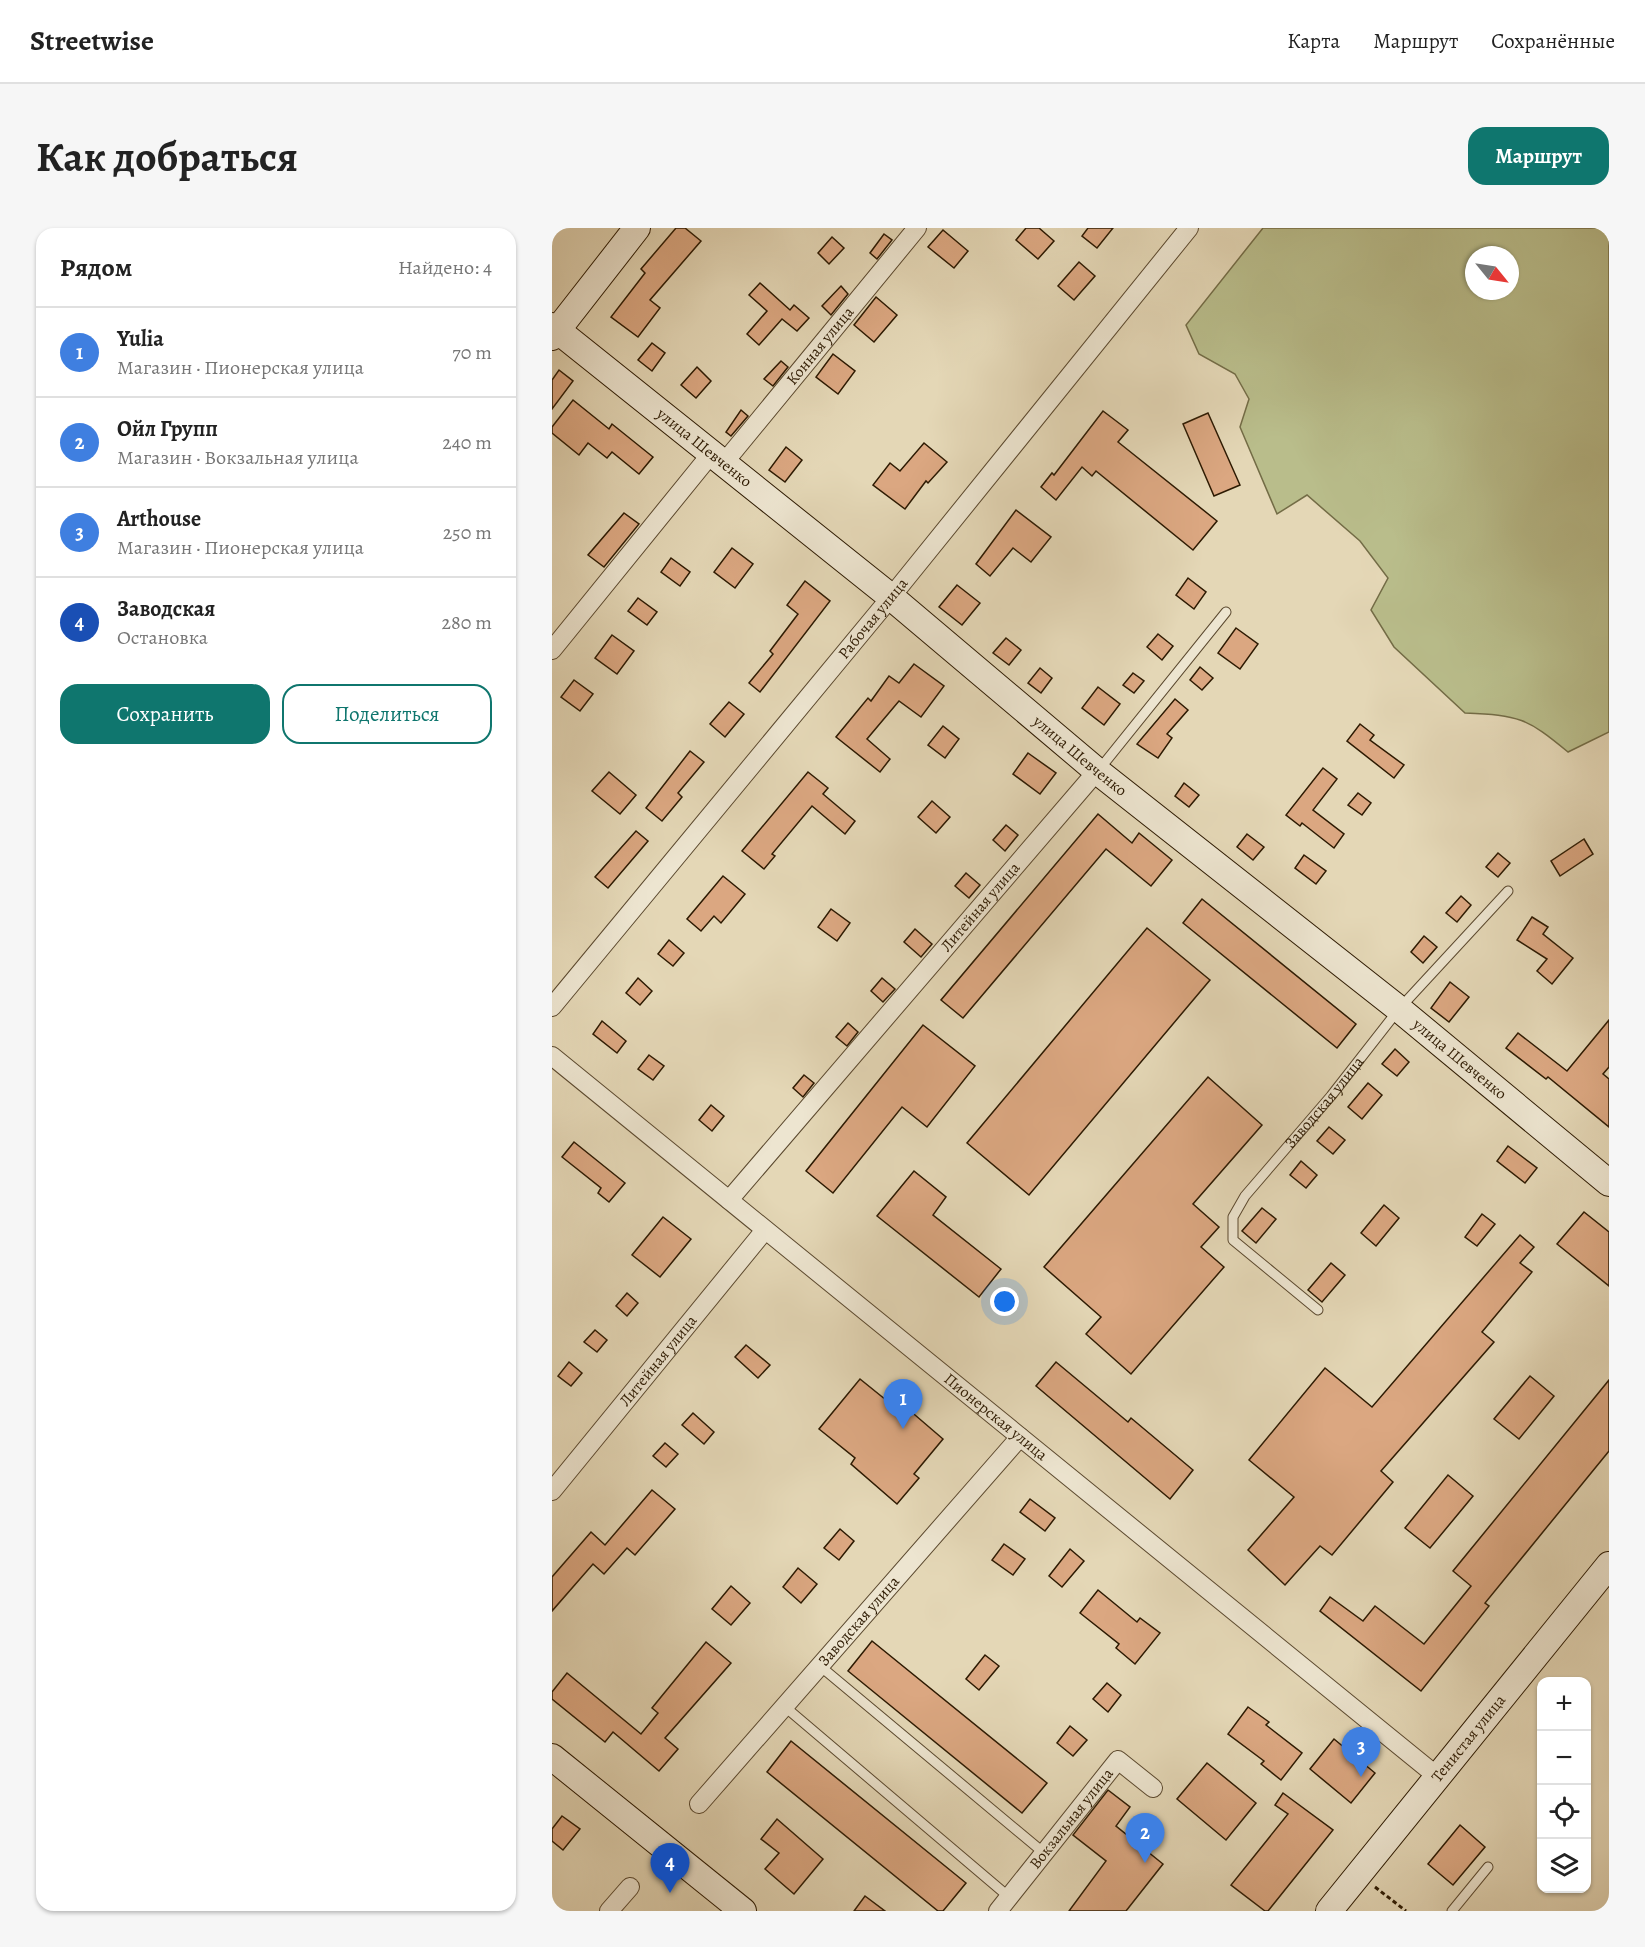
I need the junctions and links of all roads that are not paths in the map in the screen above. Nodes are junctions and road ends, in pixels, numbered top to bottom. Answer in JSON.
{"nodes":[{"id":1,"x":637,"y":228,"type":"edge"},
{"id":2,"x":917,"y":228,"type":"edge"},
{"id":3,"x":1189,"y":228,"type":"edge"},
{"id":4,"x":554,"y":331,"type":"edge"},
{"id":5,"x":717,"y":459,"type":"junction"},
{"id":6,"x":891,"y":597,"type":"junction"},
{"id":7,"x":1226,"y":612,"type":"dead end"},
{"id":8,"x":552,"y":650,"type":"edge"},
{"id":9,"x":1097,"y":771,"type":"junction"},
{"id":10,"x":1508,"y":891,"type":"dead end"},
{"id":11,"x":552,"y":1007,"type":"edge"},
{"id":12,"x":1399,"y":1009,"type":"junction"},
{"id":13,"x":552,"y":1056,"type":"edge"},
{"id":14,"x":1609,"y":1183,"type":"edge"},
{"id":15,"x":729,"y":1200,"type":"junction"},
{"id":16,"x":765,"y":1230,"type":"junction"},
{"id":17,"x":1318,"y":1310,"type":"dead end"},
{"id":18,"x":1020,"y":1437,"type":"junction"},
{"id":19,"x":552,"y":1491,"type":"edge"},
{"id":20,"x":1609,"y":1565,"type":"edge"},
{"id":21,"x":819,"y":1666,"type":"junction"},
{"id":22,"x":784,"y":1706,"type":"junction"},
{"id":23,"x":552,"y":1757,"type":"edge"},
{"id":24,"x":1438,"y":1777,"type":"junction"},
{"id":25,"x":1153,"y":1788,"type":"dead end"},
{"id":26,"x":699,"y":1804,"type":"dead end"},
{"id":27,"x":1044,"y":1853,"type":"junction"},
{"id":28,"x":1488,"y":1867,"type":"dead end"},
{"id":29,"x":630,"y":1887,"type":"dead end"},
{"id":30,"x":1004,"y":1904,"type":"edge"},
{"id":31,"x":609,"y":1911,"type":"edge"},
{"id":32,"x":743,"y":1911,"type":"edge"},
{"id":33,"x":1329,"y":1911,"type":"edge"},
{"id":34,"x":1452,"y":1911,"type":"edge"}],
"edges":[{"from":1,"to":4,"type":"street"},
{"from":2,"to":5,"type":"street","name":"Конная улица"},
{"from":3,"to":6,"type":"street","name":"Рабочая улица"},
{"from":4,"to":5,"type":"street","name":"улица Шевченко"},
{"from":5,"to":6,"type":"street","name":"улица Шевченко"},
{"from":5,"to":8,"type":"street","name":"Конная улица"},
{"from":6,"to":9,"type":"street","name":"улица Шевченко"},
{"from":6,"to":11,"type":"street","name":"Рабочая улица"},
{"from":7,"to":9,"type":"lane","name":"Литейная улица"},
{"from":9,"to":12,"type":"street","name":"улица Шевченко"},
{"from":9,"to":15,"type":"street","name":"Литейная улица"},
{"from":10,"to":12,"type":"lane","name":"Заводская улица"},
{"from":12,"to":14,"type":"street","name":"улица Шевченко"},
{"from":12,"to":17,"type":"lane","name":"Заводская улица"},
{"from":13,"to":15,"type":"street","name":"Пионерская улица"},
{"from":15,"to":16,"type":"street","name":"Пионерская улица"},
{"from":16,"to":18,"type":"street","name":"Пионерская улица"},
{"from":16,"to":19,"type":"street","name":"Литейная улица"},
{"from":18,"to":21,"type":"street","name":"Заводская улица"},
{"from":18,"to":24,"type":"street","name":"Пионерская улица"},
{"from":20,"to":24,"type":"street","name":"Тенистая улица"},
{"from":21,"to":22,"type":"street","name":"Заводская улица"},
{"from":21,"to":27,"type":"lane"},
{"from":22,"to":26,"type":"street","name":"Заводская улица"},
{"from":22,"to":30,"type":"lane"},
{"from":23,"to":32,"type":"street"},
{"from":24,"to":33,"type":"street","name":"Тенистая улица"},
{"from":25,"to":27,"type":"street","name":"Вокзальная улица"},
{"from":27,"to":30,"type":"street","name":"Вокзальная улица"},
{"from":28,"to":34,"type":"lane"},
{"from":29,"to":31,"type":"street"}]}
